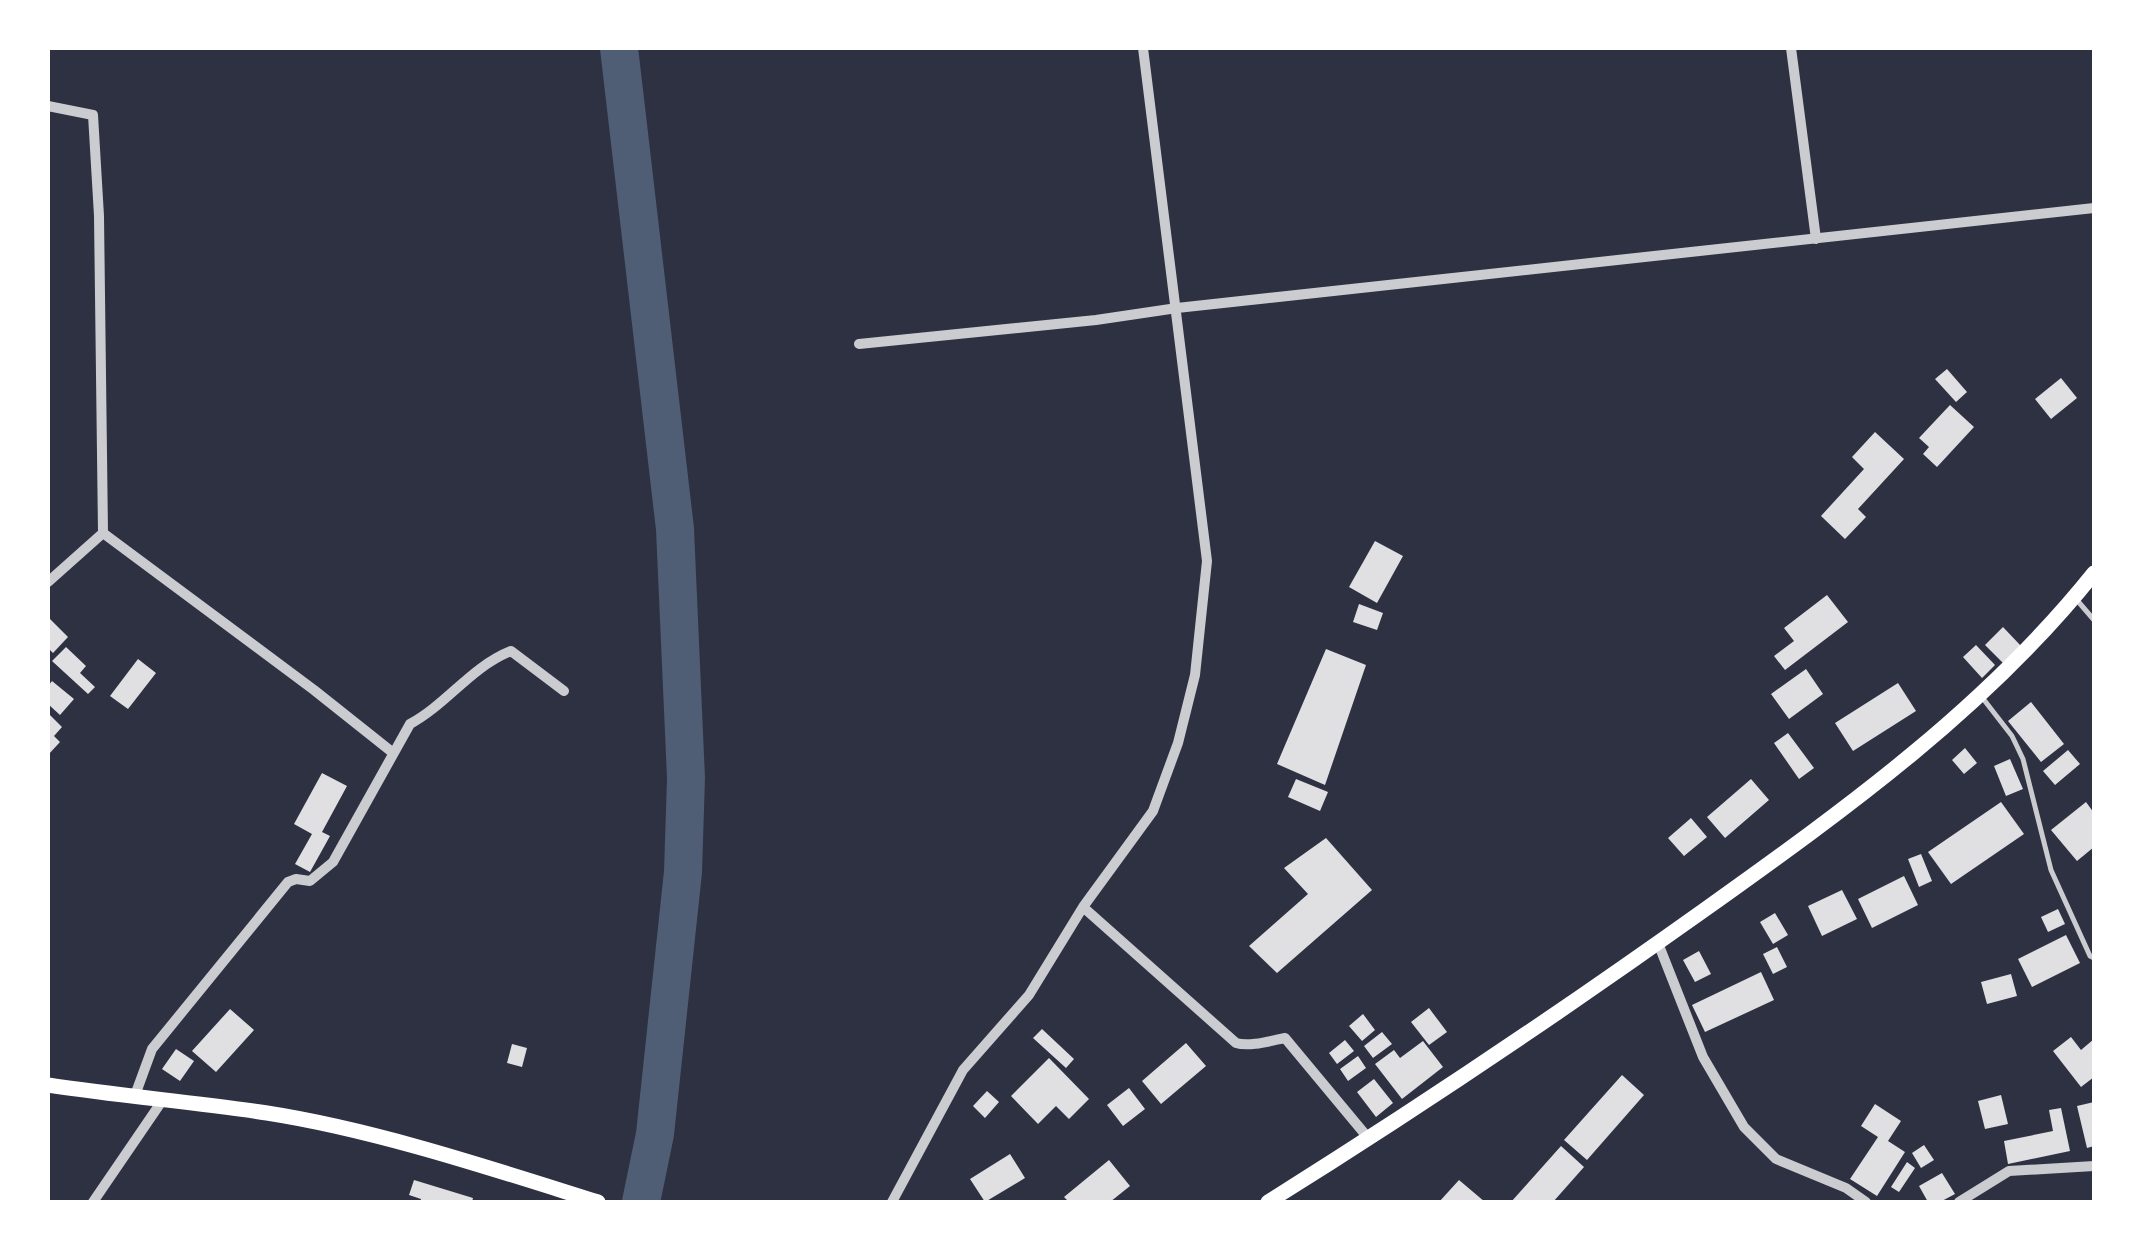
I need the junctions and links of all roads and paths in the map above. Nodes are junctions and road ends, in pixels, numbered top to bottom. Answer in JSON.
{"nodes":[{"id":1,"x":1143,"y":48,"type":"edge"},
{"id":2,"x":1791,"y":48,"type":"edge"},
{"id":3,"x":48,"y":106,"type":"edge"},
{"id":4,"x":2094,"y":208,"type":"edge"},
{"id":5,"x":1816,"y":239,"type":"junction"},
{"id":6,"x":1177,"y":308,"type":"junction"},
{"id":7,"x":859,"y":344,"type":"dead end"},
{"id":8,"x":103,"y":534,"type":"junction"},
{"id":9,"x":2094,"y":573,"type":"edge"},
{"id":10,"x":48,"y":582,"type":"edge"},
{"id":11,"x":2074,"y":597,"type":"junction"},
{"id":12,"x":2094,"y":620,"type":"edge"},
{"id":13,"x":564,"y":691,"type":"dead end"},
{"id":14,"x":1981,"y":696,"type":"junction"},
{"id":15,"x":392,"y":752,"type":"junction"},
{"id":16,"x":1083,"y":907,"type":"junction"},
{"id":17,"x":1658,"y":944,"type":"junction"},
{"id":18,"x":2094,"y":958,"type":"edge"},
{"id":19,"x":48,"y":1085,"type":"edge"},
{"id":20,"x":134,"y":1098,"type":"junction"},
{"id":21,"x":162,"y":1101,"type":"junction"},
{"id":22,"x":1369,"y":1139,"type":"junction"},
{"id":23,"x":2094,"y":1166,"type":"edge"},
{"id":24,"x":93,"y":1202,"type":"edge"},
{"id":25,"x":598,"y":1202,"type":"edge"},
{"id":26,"x":892,"y":1202,"type":"edge"},
{"id":27,"x":1268,"y":1202,"type":"edge"},
{"id":28,"x":1866,"y":1202,"type":"edge"},
{"id":29,"x":1959,"y":1202,"type":"edge"}],
"edges":[{"from":1,"to":6,"type":"street"},
{"from":2,"to":5,"type":"street"},
{"from":3,"to":8,"type":"street"},
{"from":4,"to":5,"type":"street"},
{"from":5,"to":6,"type":"street"},
{"from":6,"to":7,"type":"street"},
{"from":6,"to":16,"type":"street"},
{"from":8,"to":10,"type":"street"},
{"from":8,"to":15,"type":"street"},
{"from":9,"to":11,"type":"main road"},
{"from":11,"to":12,"type":"lane"},
{"from":11,"to":14,"type":"main road"},
{"from":13,"to":15,"type":"street"},
{"from":14,"to":17,"type":"main road"},
{"from":14,"to":18,"type":"lane"},
{"from":15,"to":20,"type":"street"},
{"from":16,"to":22,"type":"street"},
{"from":16,"to":26,"type":"street"},
{"from":17,"to":22,"type":"main road"},
{"from":17,"to":28,"type":"street"},
{"from":19,"to":20,"type":"main road"},
{"from":20,"to":21,"type":"main road"},
{"from":21,"to":24,"type":"street"},
{"from":21,"to":25,"type":"main road"},
{"from":22,"to":27,"type":"main road"},
{"from":23,"to":29,"type":"street"}]}
